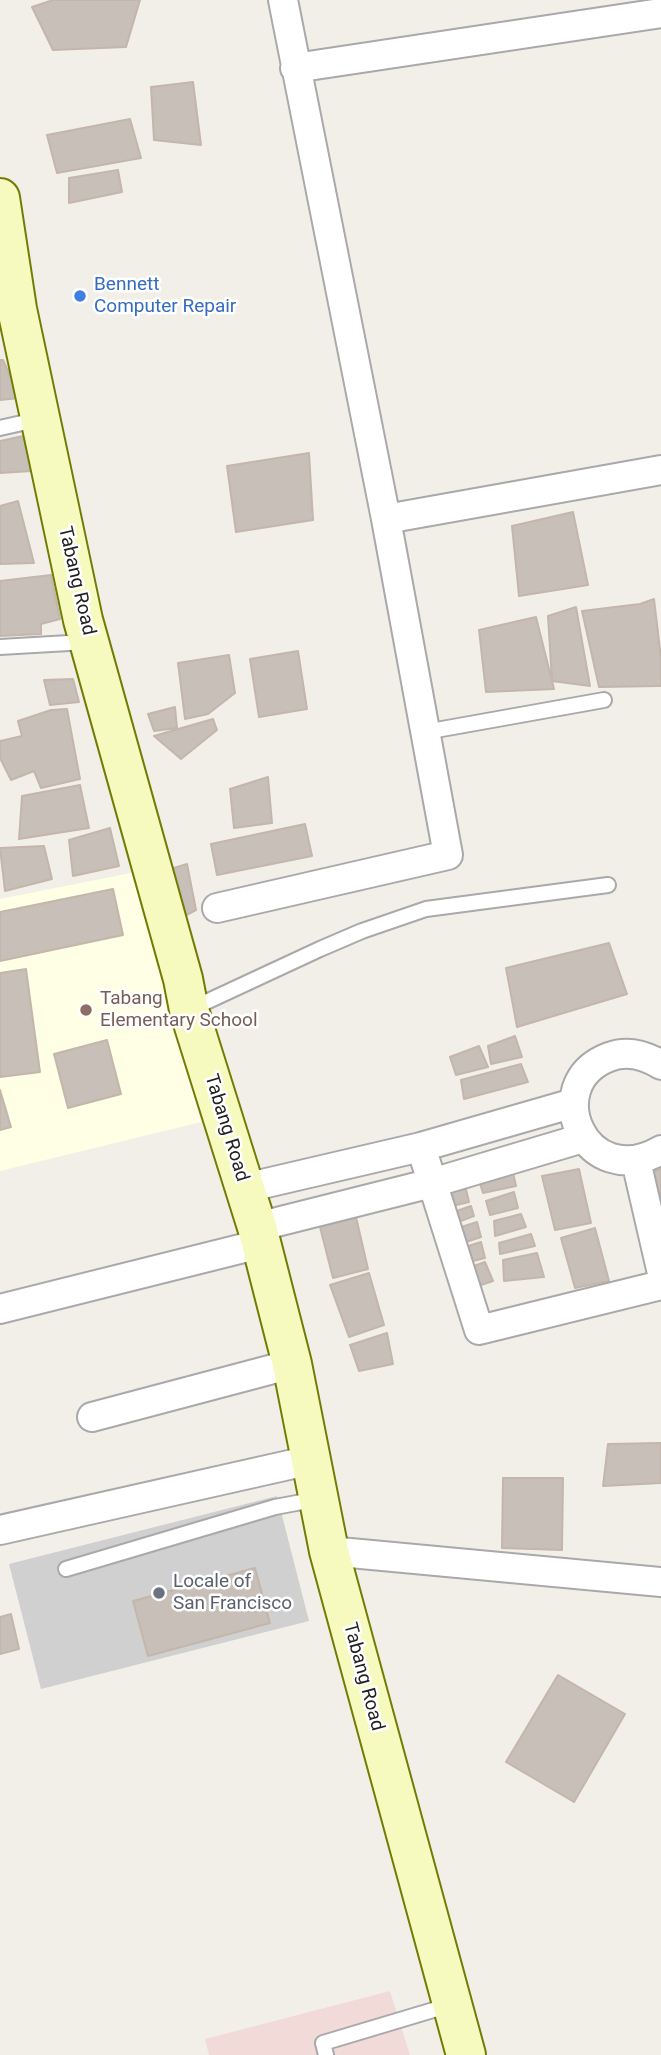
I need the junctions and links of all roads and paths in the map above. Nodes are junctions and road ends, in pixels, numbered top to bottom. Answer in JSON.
{"nodes":[{"id":1,"x":283,"y":0,"type":"edge"},
{"id":2,"x":661,"y":13,"type":"edge"},
{"id":3,"x":295,"y":68,"type":"junction"},
{"id":4,"x":0,"y":198,"type":"edge"},
{"id":5,"x":9,"y":309,"type":"edge"},
{"id":6,"x":40,"y":418,"type":"junction"},
{"id":7,"x":0,"y":428,"type":"edge"},
{"id":8,"x":661,"y":470,"type":"edge"},
{"id":9,"x":386,"y":519,"type":"junction"},
{"id":10,"x":89,"y":642,"type":"junction"},
{"id":11,"x":0,"y":647,"type":"edge"},
{"id":12,"x":604,"y":700,"type":"dead end"},
{"id":13,"x":425,"y":732,"type":"junction"},
{"id":14,"x":608,"y":885,"type":"dead end"},
{"id":15,"x":217,"y":908,"type":"dead end"},
{"id":16,"x":190,"y":1010,"type":"junction"},
{"id":17,"x":661,"y":1065,"type":"edge"},
{"id":18,"x":574,"y":1103,"type":"junction"},
{"id":19,"x":583,"y":1138,"type":"junction"},
{"id":20,"x":421,"y":1147,"type":"junction"},
{"id":21,"x":648,"y":1156,"type":"edge"},
{"id":22,"x":432,"y":1183,"type":"junction"},
{"id":23,"x":245,"y":1188,"type":"junction"},
{"id":24,"x":258,"y":1235,"type":"junction"},
{"id":25,"x":661,"y":1269,"type":"edge"},
{"id":26,"x":661,"y":1285,"type":"edge"},
{"id":27,"x":0,"y":1309,"type":"edge"},
{"id":28,"x":292,"y":1364,"type":"junction"},
{"id":29,"x":92,"y":1417,"type":"dead end"},
{"id":30,"x":310,"y":1460,"type":"junction"},
{"id":31,"x":319,"y":1499,"type":"junction"},
{"id":32,"x":0,"y":1530,"type":"edge"},
{"id":33,"x":329,"y":1551,"type":"junction"},
{"id":34,"x":66,"y":1569,"type":"dead end"},
{"id":35,"x":661,"y":1582,"type":"edge"},
{"id":36,"x":451,"y":2004,"type":"junction"},
{"id":37,"x":326,"y":2055,"type":"edge"},
{"id":38,"x":466,"y":2055,"type":"edge"}],
"edges":[{"from":1,"to":3,"type":"street"},
{"from":2,"to":3,"type":"street"},
{"from":3,"to":9,"type":"street"},
{"from":4,"to":5,"type":"main road","name":"Tabang Road"},
{"from":5,"to":6,"type":"main road","name":"Tabang Road"},
{"from":6,"to":7,"type":"lane"},
{"from":6,"to":10,"type":"main road","name":"Tabang Road"},
{"from":8,"to":9,"type":"street"},
{"from":9,"to":13,"type":"street"},
{"from":10,"to":11,"type":"lane"},
{"from":10,"to":16,"type":"main road","name":"Tabang Road"},
{"from":12,"to":13,"type":"lane"},
{"from":13,"to":15,"type":"street"},
{"from":14,"to":16,"type":"lane"},
{"from":16,"to":23,"type":"main road","name":"Tabang Road"},
{"from":17,"to":18,"type":"street"},
{"from":18,"to":19,"type":"street"},
{"from":18,"to":20,"type":"street"},
{"from":19,"to":21,"type":"street"},
{"from":19,"to":22,"type":"street"},
{"from":20,"to":22,"type":"street"},
{"from":20,"to":23,"type":"street"},
{"from":21,"to":25,"type":"street"},
{"from":22,"to":24,"type":"street"},
{"from":22,"to":26,"type":"street"},
{"from":23,"to":24,"type":"main road","name":"Tabang Road"},
{"from":24,"to":27,"type":"street"},
{"from":24,"to":28,"type":"main road","name":"Tabang Road"},
{"from":28,"to":29,"type":"street"},
{"from":28,"to":30,"type":"main road","name":"Tabang Road"},
{"from":30,"to":31,"type":"main road","name":"Tabang Road"},
{"from":30,"to":32,"type":"street"},
{"from":31,"to":33,"type":"main road","name":"Tabang Road"},
{"from":31,"to":34,"type":"lane"},
{"from":33,"to":35,"type":"street"},
{"from":33,"to":36,"type":"main road","name":"Tabang Road"},
{"from":36,"to":37,"type":"lane"},
{"from":36,"to":38,"type":"main road","name":"Tabang Road"}]}
